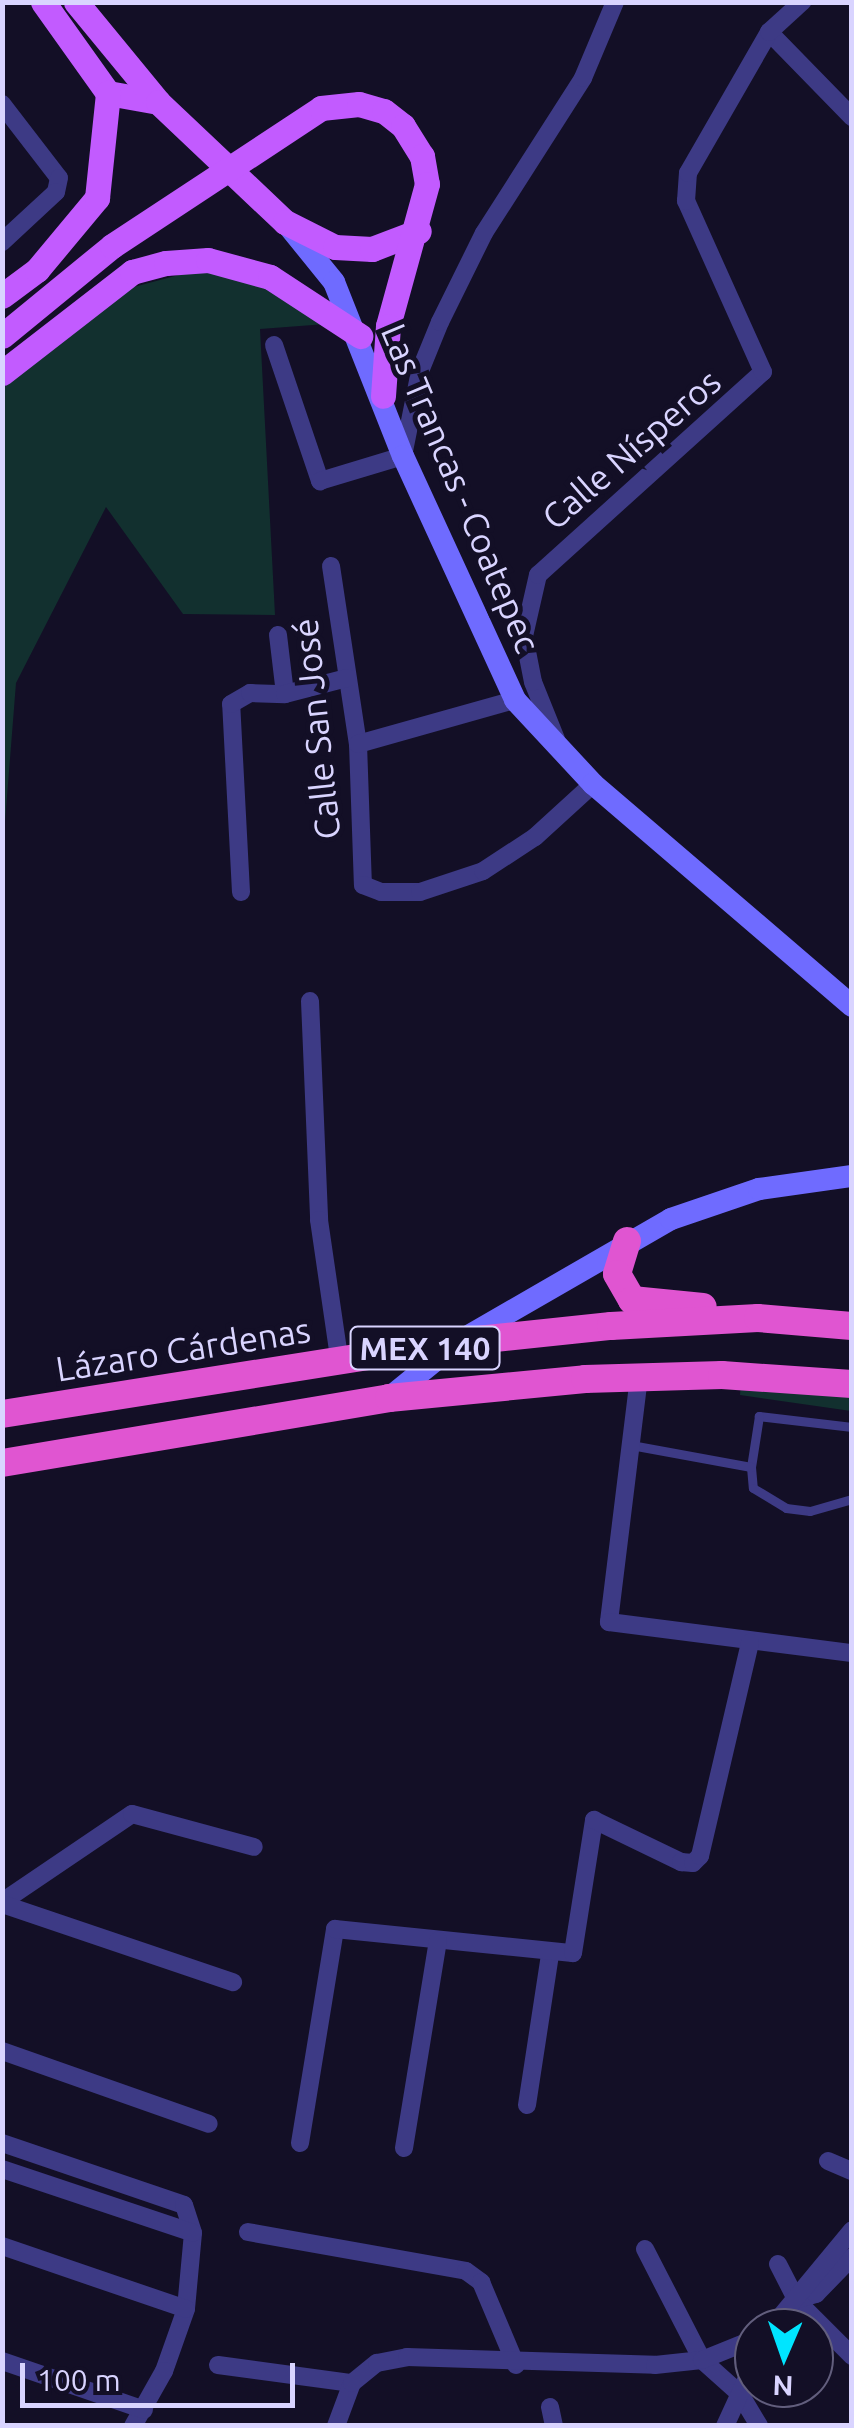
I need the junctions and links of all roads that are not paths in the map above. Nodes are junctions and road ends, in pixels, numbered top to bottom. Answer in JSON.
{"nodes":[{"id":1,"x":76,"y":2,"type":"edge"},
{"id":2,"x":615,"y":2,"type":"edge"},
{"id":3,"x":802,"y":2,"type":"edge"},
{"id":4,"x":51,"y":5,"type":"edge"},
{"id":5,"x":769,"y":32,"type":"junction"},
{"id":6,"x":108,"y":93,"type":"junction"},
{"id":7,"x":158,"y":102,"type":"junction"},
{"id":8,"x":2,"y":104,"type":"edge"},
{"id":9,"x":852,"y":117,"type":"edge"},
{"id":10,"x":285,"y":222,"type":"junction"},
{"id":11,"x":418,"y":232,"type":"junction"},
{"id":12,"x":2,"y":242,"type":"edge"},
{"id":13,"x":2,"y":296,"type":"edge"},
{"id":14,"x":2,"y":336,"type":"edge"},
{"id":15,"x":360,"y":336,"type":"junction"},
{"id":16,"x":274,"y":345,"type":"dead end"},
{"id":17,"x":2,"y":374,"type":"edge"},
{"id":18,"x":382,"y":396,"type":"junction"},
{"id":19,"x":403,"y":456,"type":"junction"},
{"id":20,"x":331,"y":566,"type":"dead end"},
{"id":21,"x":278,"y":635,"type":"dead end"},
{"id":22,"x":347,"y":678,"type":"junction"},
{"id":23,"x":285,"y":694,"type":"junction"},
{"id":24,"x":514,"y":700,"type":"junction"},
{"id":25,"x":358,"y":744,"type":"junction"},
{"id":26,"x":560,"y":749,"type":"junction"},
{"id":27,"x":593,"y":784,"type":"junction"},
{"id":28,"x":241,"y":892,"type":"dead end"},
{"id":29,"x":310,"y":1001,"type":"dead end"},
{"id":30,"x":852,"y":1006,"type":"edge"},
{"id":31,"x":852,"y":1176,"type":"edge"},
{"id":32,"x":627,"y":1241,"type":"junction"},
{"id":33,"x":758,"y":1318,"type":"junction"},
{"id":34,"x":852,"y":1326,"type":"edge"},
{"id":35,"x":458,"y":1342,"type":"junction"},
{"id":36,"x":340,"y":1364,"type":"junction"},
{"id":37,"x":639,"y":1377,"type":"junction"},
{"id":38,"x":852,"y":1384,"type":"edge"},
{"id":39,"x":389,"y":1398,"type":"junction"},
{"id":40,"x":2,"y":1414,"type":"edge"},
{"id":41,"x":852,"y":1427,"type":"edge"},
{"id":42,"x":631,"y":1445,"type":"junction"},
{"id":43,"x":2,"y":1463,"type":"edge"},
{"id":44,"x":750,"y":1466,"type":"junction"},
{"id":45,"x":852,"y":1499,"type":"edge"},
{"id":46,"x":750,"y":1644,"type":"junction"},
{"id":47,"x":852,"y":1653,"type":"edge"},
{"id":48,"x":254,"y":1847,"type":"dead end"},
{"id":49,"x":2,"y":1903,"type":"edge"},
{"id":50,"x":438,"y":1941,"type":"junction"},
{"id":51,"x":550,"y":1954,"type":"junction"},
{"id":52,"x":232,"y":1982,"type":"dead end"},
{"id":53,"x":2,"y":2051,"type":"edge"},
{"id":54,"x":527,"y":2104,"type":"dead end"},
{"id":55,"x":209,"y":2124,"type":"dead end"},
{"id":56,"x":2,"y":2142,"type":"edge"},
{"id":57,"x":300,"y":2143,"type":"dead end"},
{"id":58,"x":404,"y":2148,"type":"dead end"},
{"id":59,"x":828,"y":2161,"type":"dead end"},
{"id":60,"x":2,"y":2169,"type":"edge"},
{"id":61,"x":852,"y":2171,"type":"edge"},
{"id":62,"x":852,"y":2230,"type":"edge"},
{"id":63,"x":248,"y":2232,"type":"dead end"},
{"id":64,"x":193,"y":2233,"type":"junction"},
{"id":65,"x":2,"y":2246,"type":"edge"},
{"id":66,"x":644,"y":2249,"type":"dead end"},
{"id":67,"x":852,"y":2257,"type":"edge"},
{"id":68,"x":778,"y":2264,"type":"dead end"},
{"id":69,"x":798,"y":2300,"type":"junction"},
{"id":70,"x":790,"y":2308,"type":"edge"},
{"id":71,"x":186,"y":2309,"type":"junction"},
{"id":72,"x":734,"y":2347,"type":"edge"},
{"id":73,"x":852,"y":2356,"type":"edge"},
{"id":74,"x":702,"y":2360,"type":"junction"},
{"id":75,"x":2,"y":2362,"type":"edge"},
{"id":76,"x":516,"y":2365,"type":"junction"},
{"id":77,"x":218,"y":2366,"type":"dead end"},
{"id":78,"x":352,"y":2384,"type":"junction"},
{"id":79,"x":734,"y":2389,"type":"edge"},
{"id":80,"x":138,"y":2418,"type":"edge"},
{"id":81,"x":336,"y":2426,"type":"edge"}],
"edges":[{"from":1,"to":7,"type":"main road","name":"Las Trancas - Coatepec"},
{"from":2,"to":19,"type":"street"},
{"from":3,"to":5,"type":"street","name":"Calle Nísperos"},
{"from":4,"to":6,"type":"main road"},
{"from":5,"to":9,"type":"street"},
{"from":5,"to":26,"type":"street","name":"Calle Nísperos"},
{"from":6,"to":7,"type":"main road"},
{"from":6,"to":13,"type":"main road"},
{"from":7,"to":10,"type":"main road","name":"Las Trancas - Coatepec"},
{"from":8,"to":12,"type":"street"},
{"from":10,"to":11,"type":"main road"},
{"from":10,"to":15,"type":"main road","name":"Las Trancas - Coatepec"},
{"from":11,"to":14,"type":"main road"},
{"from":11,"to":18,"type":"main road"},
{"from":15,"to":17,"type":"main road"},
{"from":15,"to":18,"type":"main road","name":"Las Trancas - Coatepec"},
{"from":16,"to":19,"type":"street"},
{"from":18,"to":19,"type":"main road","name":"Las Trancas - Coatepec"},
{"from":19,"to":24,"type":"main road","name":"Las Trancas - Coatepec"},
{"from":20,"to":22,"type":"street","name":"Calle San José"},
{"from":21,"to":23,"type":"street"},
{"from":22,"to":23,"type":"street"},
{"from":22,"to":25,"type":"street","name":"Calle San José"},
{"from":23,"to":28,"type":"street"},
{"from":24,"to":25,"type":"street"},
{"from":24,"to":26,"type":"main road","name":"Las Trancas - Coatepec"},
{"from":25,"to":27,"type":"street","name":"Calle San José"},
{"from":26,"to":27,"type":"main road","name":"Las Trancas - Coatepec"},
{"from":27,"to":30,"type":"main road","name":"Las Trancas - Coatepec"},
{"from":29,"to":36,"type":"street"},
{"from":31,"to":32,"type":"main road"},
{"from":32,"to":33,"type":"highway"},
{"from":32,"to":35,"type":"main road"},
{"from":33,"to":34,"type":"highway","name":"Lázaro Cárdenas","number":"MEX 140"},
{"from":33,"to":35,"type":"highway","name":"Lázaro Cárdenas","number":"MEX 140"},
{"from":35,"to":36,"type":"highway","name":"Lázaro Cárdenas","number":"MEX 140"},
{"from":35,"to":39,"type":"main road"},
{"from":36,"to":40,"type":"highway","name":"Lázaro Cárdenas","number":"MEX 140"},
{"from":37,"to":38,"type":"highway","number":"MEX 140"},
{"from":37,"to":39,"type":"highway","number":"MEX 140"},
{"from":37,"to":42,"type":"street"},
{"from":39,"to":43,"type":"highway","number":"MEX 140"},
{"from":41,"to":44,"type":"lane"},
{"from":42,"to":44,"type":"lane"},
{"from":42,"to":46,"type":"street"},
{"from":44,"to":45,"type":"lane"},
{"from":46,"to":47,"type":"street"},
{"from":46,"to":51,"type":"street"},
{"from":48,"to":49,"type":"street"},
{"from":49,"to":52,"type":"street"},
{"from":50,"to":51,"type":"street"},
{"from":50,"to":57,"type":"street"},
{"from":50,"to":58,"type":"street"},
{"from":51,"to":54,"type":"street"},
{"from":53,"to":55,"type":"street"},
{"from":56,"to":64,"type":"street"},
{"from":59,"to":61,"type":"street"},
{"from":60,"to":64,"type":"street"},
{"from":62,"to":69,"type":"street"},
{"from":63,"to":76,"type":"street"},
{"from":64,"to":71,"type":"street"},
{"from":65,"to":71,"type":"street"},
{"from":66,"to":74,"type":"street"},
{"from":67,"to":69,"type":"street"},
{"from":68,"to":69,"type":"street"},
{"from":69,"to":70,"type":"street"},
{"from":69,"to":73,"type":"street"},
{"from":71,"to":80,"type":"street"},
{"from":72,"to":74,"type":"street"},
{"from":74,"to":76,"type":"street"},
{"from":74,"to":79,"type":"street"},
{"from":75,"to":80,"type":"street"},
{"from":76,"to":78,"type":"street"},
{"from":77,"to":78,"type":"street"},
{"from":78,"to":81,"type":"street"}]}
